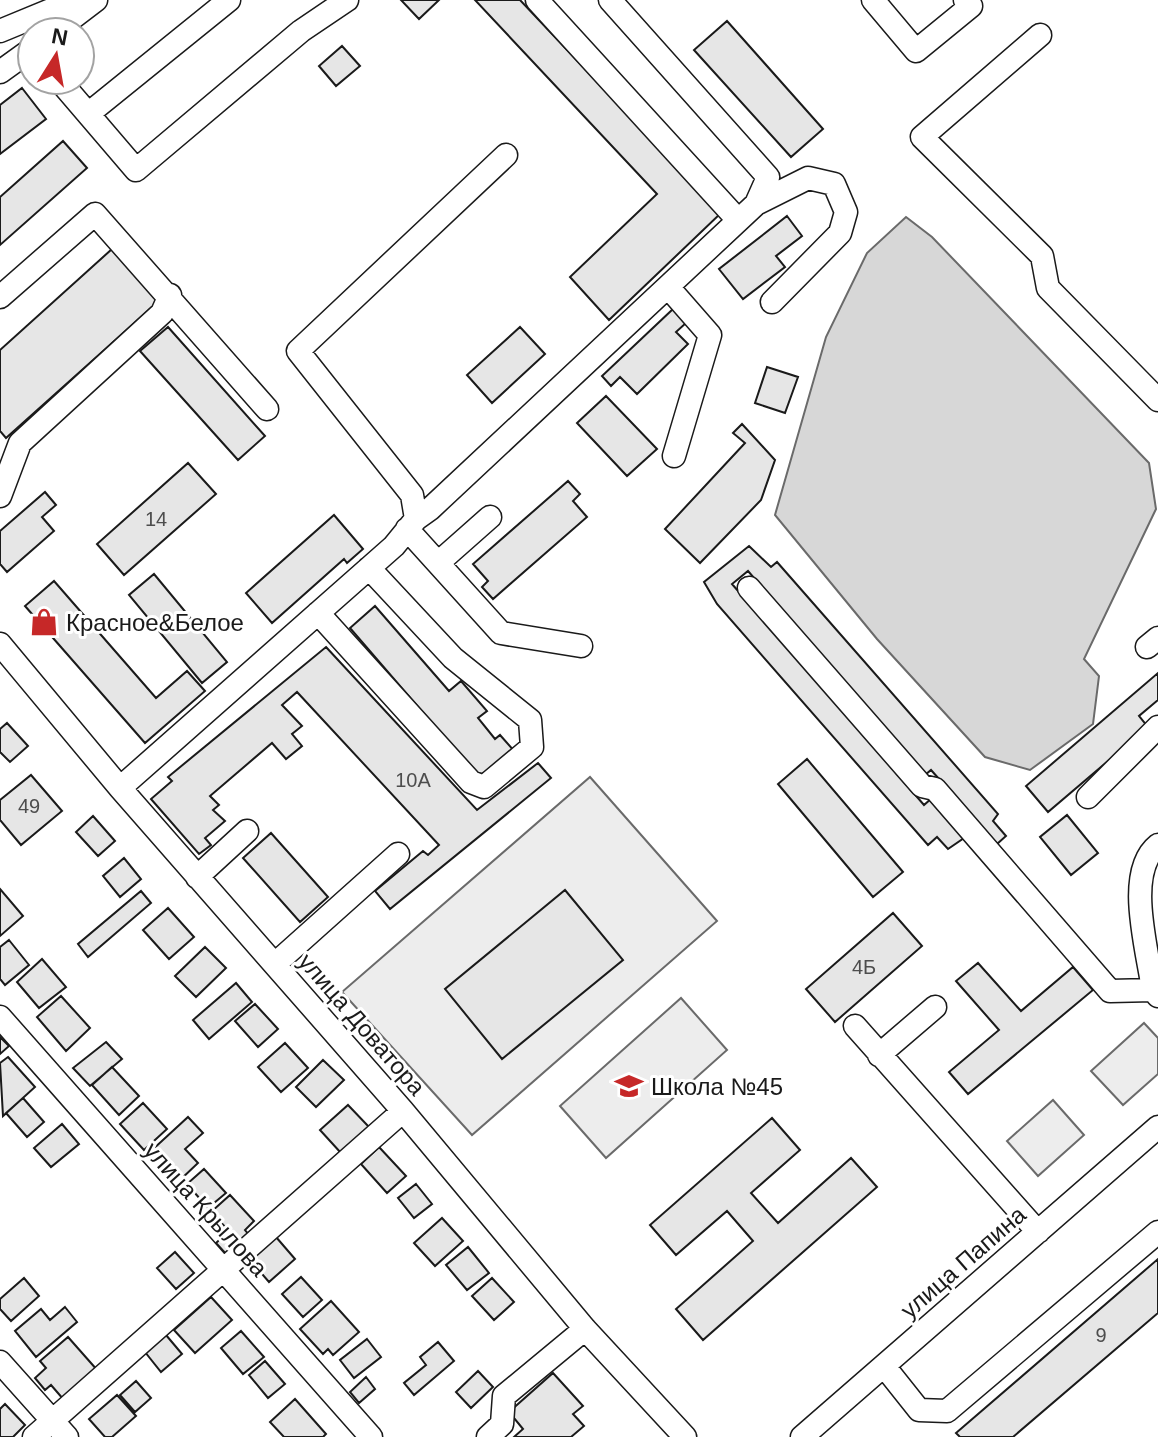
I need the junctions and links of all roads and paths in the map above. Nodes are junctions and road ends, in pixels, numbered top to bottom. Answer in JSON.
{"nodes":[{"id":1,"x":75,"y":0,"type":"edge"},
{"id":2,"x":96,"y":0,"type":"edge"},
{"id":3,"x":229,"y":0,"type":"edge"},
{"id":4,"x":347,"y":0,"type":"edge"},
{"id":5,"x":537,"y":0,"type":"edge"},
{"id":6,"x":610,"y":0,"type":"edge"},
{"id":7,"x":873,"y":0,"type":"edge"},
{"id":8,"x":965,"y":0,"type":"edge"},
{"id":9,"x":75,"y":16,"type":"edge"},
{"id":10,"x":0,"y":31,"type":"edge"},
{"id":11,"x":1040,"y":35,"type":"dead end"},
{"id":12,"x":73,"y":96,"type":"edge"},
{"id":13,"x":88,"y":114,"type":"junction"},
{"id":14,"x":506,"y":155,"type":"dead end"},
{"id":15,"x":756,"y":204,"type":"junction"},
{"id":16,"x":738,"y":220,"type":"junction"},
{"id":17,"x":668,"y":287,"type":"junction"},
{"id":18,"x":170,"y":295,"type":"junction"},
{"id":19,"x":0,"y":297,"type":"edge"},
{"id":20,"x":772,"y":302,"type":"dead end"},
{"id":21,"x":1158,"y":400,"type":"edge"},
{"id":22,"x":267,"y":409,"type":"dead end"},
{"id":23,"x":674,"y":456,"type":"dead end"},
{"id":24,"x":0,"y":496,"type":"edge"},
{"id":25,"x":490,"y":517,"type":"dead end"},
{"id":26,"x":412,"y":524,"type":"junction"},
{"id":27,"x":438,"y":563,"type":"junction"},
{"id":28,"x":369,"y":568,"type":"junction"},
{"id":29,"x":749,"y":588,"type":"dead end"},
{"id":30,"x":318,"y":613,"type":"junction"},
{"id":31,"x":0,"y":644,"type":"edge"},
{"id":32,"x":581,"y":646,"type":"dead end"},
{"id":33,"x":1158,"y":727,"type":"edge"},
{"id":34,"x":120,"y":788,"type":"junction"},
{"id":35,"x":1088,"y":797,"type":"dead end"},
{"id":36,"x":247,"y":831,"type":"dead end"},
{"id":37,"x":1158,"y":845,"type":"edge"},
{"id":38,"x":398,"y":854,"type":"dead end"},
{"id":39,"x":197,"y":877,"type":"junction"},
{"id":40,"x":275,"y":964,"type":"junction"},
{"id":41,"x":1156,"y":993,"type":"edge"},
{"id":42,"x":935,"y":1007,"type":"dead end"},
{"id":43,"x":0,"y":1017,"type":"edge"},
{"id":44,"x":855,"y":1026,"type":"dead end"},
{"id":45,"x":879,"y":1055,"type":"junction"},
{"id":46,"x":403,"y":1111,"type":"junction"},
{"id":47,"x":1158,"y":1127,"type":"edge"},
{"id":48,"x":1038,"y":1232,"type":"junction"},
{"id":49,"x":1158,"y":1232,"type":"edge"},
{"id":50,"x":225,"y":1268,"type":"junction"},
{"id":51,"x":585,"y":1329,"type":"junction"},
{"id":52,"x":0,"y":1362,"type":"edge"},
{"id":53,"x":884,"y":1366,"type":"junction"},
{"id":54,"x":60,"y":1429,"type":"edge"},
{"id":55,"x":34,"y":1437,"type":"edge"},
{"id":56,"x":371,"y":1437,"type":"edge"},
{"id":57,"x":488,"y":1437,"type":"edge"},
{"id":58,"x":685,"y":1437,"type":"edge"},
{"id":59,"x":802,"y":1437,"type":"edge"}],
"edges":[{"from":1,"to":10,"type":"street"},
{"from":2,"to":9,"type":"street"},
{"from":3,"to":13,"type":"street"},
{"from":4,"to":13,"type":"street"},
{"from":5,"to":16,"type":"street"},
{"from":6,"to":15,"type":"street"},
{"from":7,"to":8,"type":"street"},
{"from":11,"to":21,"type":"street"},
{"from":12,"to":13,"type":"street"},
{"from":14,"to":26,"type":"street"},
{"from":15,"to":16,"type":"street"},
{"from":15,"to":20,"type":"street"},
{"from":16,"to":17,"type":"street"},
{"from":17,"to":23,"type":"street"},
{"from":17,"to":26,"type":"street"},
{"from":18,"to":19,"type":"street"},
{"from":18,"to":22,"type":"street"},
{"from":18,"to":24,"type":"street"},
{"from":25,"to":27,"type":"street"},
{"from":26,"to":27,"type":"street"},
{"from":26,"to":28,"type":"street"},
{"from":27,"to":32,"type":"street"},
{"from":28,"to":30,"type":"street"},
{"from":28,"to":30,"type":"street"},
{"from":29,"to":41,"type":"street"},
{"from":30,"to":34,"type":"street"},
{"from":31,"to":34,"type":"street","name":"улица Доватора"},
{"from":33,"to":35,"type":"street"},
{"from":34,"to":39,"type":"street","name":"улица Доватора"},
{"from":36,"to":39,"type":"street"},
{"from":37,"to":41,"type":"street"},
{"from":38,"to":40,"type":"street"},
{"from":39,"to":40,"type":"street","name":"улица Доватора"},
{"from":40,"to":46,"type":"street","name":"улица Доватора"},
{"from":42,"to":45,"type":"street"},
{"from":43,"to":50,"type":"street","name":"улица Крылова"},
{"from":44,"to":45,"type":"street"},
{"from":45,"to":48,"type":"street"},
{"from":46,"to":50,"type":"street"},
{"from":46,"to":51,"type":"street","name":"улица Доватора"},
{"from":47,"to":48,"type":"street","name":"улица Папина"},
{"from":48,"to":53,"type":"street","name":"улица Папина"},
{"from":49,"to":53,"type":"street"},
{"from":50,"to":54,"type":"street"},
{"from":50,"to":56,"type":"street","name":"улица Крылова"},
{"from":51,"to":57,"type":"street"},
{"from":51,"to":58,"type":"street","name":"улица Доватора"},
{"from":52,"to":54,"type":"street"},
{"from":53,"to":59,"type":"street","name":"улица Папина"},
{"from":54,"to":55,"type":"street"}]}
